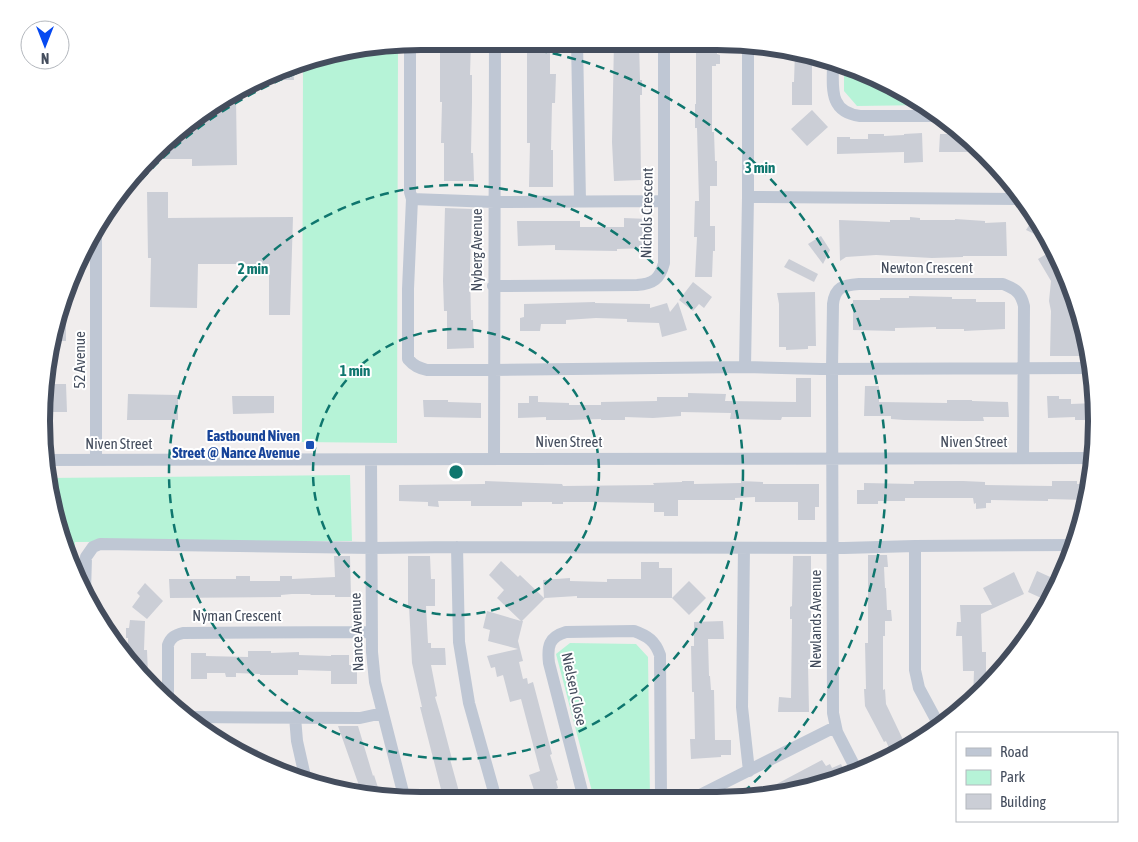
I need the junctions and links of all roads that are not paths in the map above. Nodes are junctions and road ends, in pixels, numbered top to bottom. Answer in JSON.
{"nodes":[{"id":1,"x":410,"y":50,"type":"edge"},
{"id":2,"x":495,"y":50,"type":"edge"},
{"id":3,"x":578,"y":50,"type":"edge"},
{"id":4,"x":664,"y":50,"type":"edge"},
{"id":5,"x":748,"y":52,"type":"edge"},
{"id":6,"x":833,"y":69,"type":"edge"},
{"id":7,"x":927,"y":116,"type":"edge"},
{"id":8,"x":748,"y":197,"type":"junction"},
{"id":9,"x":412,"y":199,"type":"junction"},
{"id":10,"x":1014,"y":199,"type":"edge"},
{"id":11,"x":580,"y":201,"type":"junction"},
{"id":12,"x":664,"y":201,"type":"junction"},
{"id":13,"x":494,"y":202,"type":"junction"},
{"id":14,"x":96,"y":242,"type":"edge"},
{"id":15,"x":493,"y":286,"type":"junction"},
{"id":16,"x":745,"y":368,"type":"junction"},
{"id":17,"x":1084,"y":368,"type":"edge"},
{"id":18,"x":832,"y":369,"type":"junction"},
{"id":19,"x":1024,"y":369,"type":"junction"},
{"id":20,"x":494,"y":370,"type":"junction"},
{"id":21,"x":832,"y":458,"type":"junction"},
{"id":22,"x":1023,"y":458,"type":"junction"},
{"id":23,"x":1086,"y":458,"type":"edge"},
{"id":24,"x":494,"y":459,"type":"junction"},
{"id":25,"x":52,"y":460,"type":"edge"},
{"id":26,"x":96,"y":460,"type":"junction"},
{"id":27,"x":371,"y":460,"type":"junction"},
{"id":28,"x":1066,"y":545,"type":"edge"},
{"id":29,"x":914,"y":546,"type":"junction"},
{"id":30,"x":458,"y":547,"type":"junction"},
{"id":31,"x":372,"y":548,"type":"junction"},
{"id":32,"x":744,"y":548,"type":"junction"},
{"id":33,"x":832,"y":548,"type":"junction"},
{"id":34,"x":85,"y":579,"type":"edge"},
{"id":35,"x":372,"y":632,"type":"junction"},
{"id":36,"x":168,"y":692,"type":"edge"},
{"id":37,"x":383,"y":713,"type":"junction"},
{"id":38,"x":198,"y":717,"type":"edge"},
{"id":39,"x":295,"y":717,"type":"junction"},
{"id":40,"x":936,"y":720,"type":"edge"},
{"id":41,"x":836,"y":727,"type":"junction"},
{"id":42,"x":854,"y":766,"type":"edge"},
{"id":43,"x":749,"y":771,"type":"junction"},
{"id":44,"x":304,"y":773,"type":"edge"},
{"id":45,"x":403,"y":791,"type":"edge"},
{"id":46,"x":494,"y":792,"type":"edge"},
{"id":47,"x":582,"y":792,"type":"edge"},
{"id":48,"x":661,"y":792,"type":"edge"},
{"id":49,"x":706,"y":792,"type":"edge"}],
"edges":[{"from":1,"to":9,"type":"street"},
{"from":2,"to":13,"type":"street","name":"Nyberg Avenue"},
{"from":3,"to":11,"type":"street"},
{"from":4,"to":12,"type":"street","name":"Nichols Crescent"},
{"from":5,"to":8,"type":"street"},
{"from":6,"to":7,"type":"street"},
{"from":8,"to":10,"type":"street"},
{"from":8,"to":16,"type":"street"},
{"from":9,"to":13,"type":"street"},
{"from":9,"to":20,"type":"street"},
{"from":11,"to":12,"type":"street"},
{"from":11,"to":13,"type":"street"},
{"from":12,"to":15,"type":"street","name":"Nichols Crescent"},
{"from":13,"to":15,"type":"street","name":"Nyberg Avenue"},
{"from":14,"to":26,"type":"street","name":"52 Avenue"},
{"from":15,"to":20,"type":"street","name":"Nyberg Avenue"},
{"from":16,"to":18,"type":"street"},
{"from":16,"to":20,"type":"street"},
{"from":17,"to":19,"type":"street"},
{"from":18,"to":19,"type":"street"},
{"from":18,"to":19,"type":"street","name":"Newton Crescent"},
{"from":18,"to":21,"type":"street","name":"Newton Crescent"},
{"from":19,"to":22,"type":"street","name":"Newton Crescent"},
{"from":20,"to":24,"type":"street","name":"Nyberg Avenue"},
{"from":21,"to":22,"type":"street","name":"Niven Street"},
{"from":21,"to":24,"type":"street","name":"Niven Street"},
{"from":21,"to":33,"type":"street","name":"Newlands Avenue"},
{"from":22,"to":23,"type":"street","name":"Niven Street"},
{"from":24,"to":27,"type":"street","name":"Niven Street"},
{"from":25,"to":26,"type":"street","name":"Niven Street"},
{"from":26,"to":27,"type":"street","name":"Niven Street"},
{"from":27,"to":31,"type":"street","name":"Nance Avenue"},
{"from":28,"to":29,"type":"street"},
{"from":29,"to":33,"type":"street"},
{"from":29,"to":40,"type":"street"},
{"from":30,"to":31,"type":"street"},
{"from":30,"to":32,"type":"street"},
{"from":30,"to":46,"type":"street"},
{"from":31,"to":34,"type":"street"},
{"from":31,"to":35,"type":"street","name":"Nance Avenue"},
{"from":32,"to":33,"type":"street"},
{"from":32,"to":43,"type":"street"},
{"from":33,"to":41,"type":"street","name":"Newlands Avenue"},
{"from":35,"to":36,"type":"street","name":"Nyman Crescent"},
{"from":35,"to":37,"type":"street","name":"Nance Avenue"},
{"from":37,"to":39,"type":"street"},
{"from":37,"to":45,"type":"street","name":"Nance Avenue"},
{"from":38,"to":39,"type":"street"},
{"from":39,"to":44,"type":"street"},
{"from":41,"to":42,"type":"street","name":"Newlands Avenue"},
{"from":41,"to":43,"type":"street"},
{"from":43,"to":49,"type":"street"},
{"from":47,"to":48,"type":"street","name":"Nielsen Close"}]}
